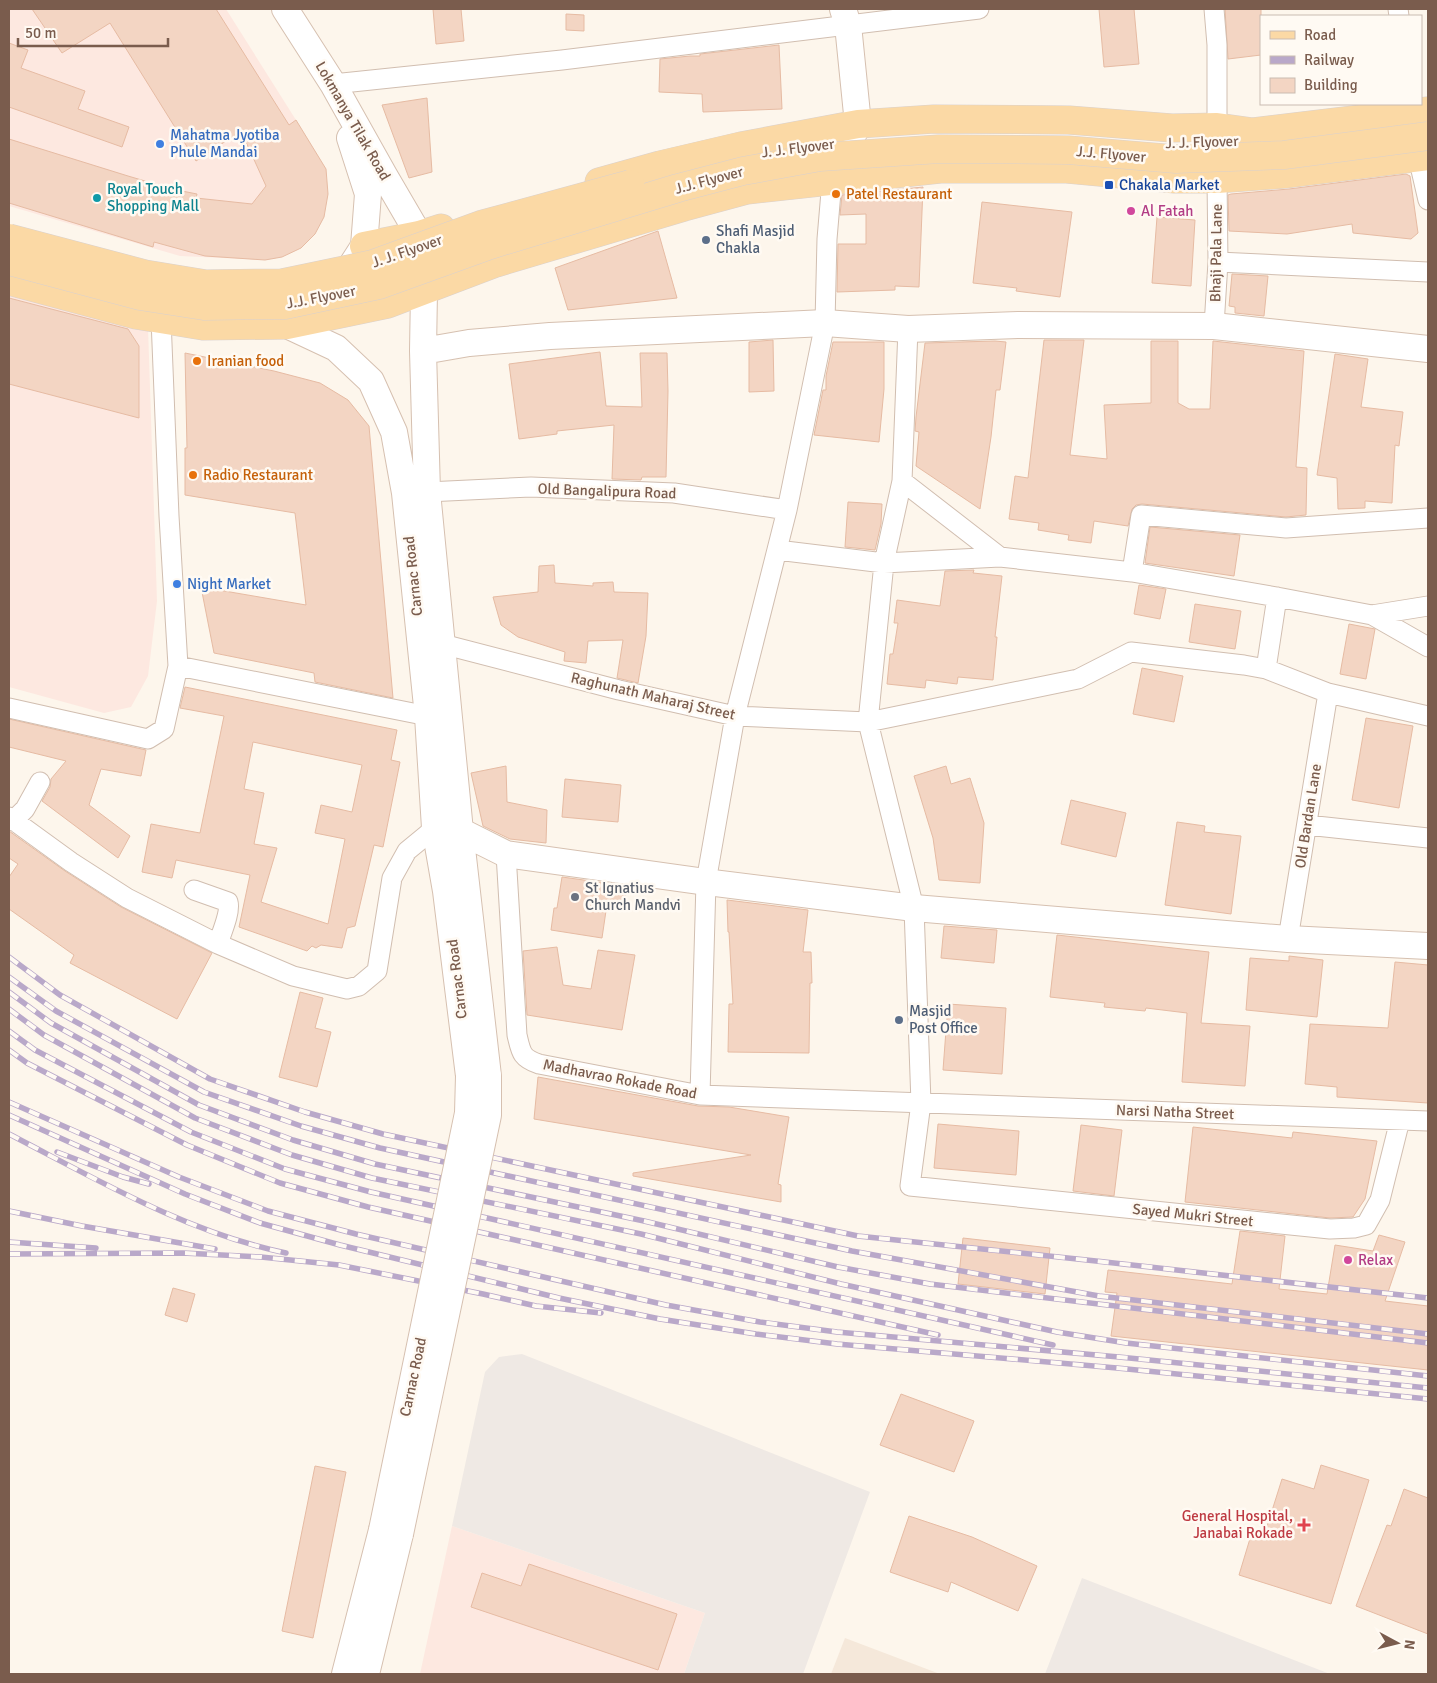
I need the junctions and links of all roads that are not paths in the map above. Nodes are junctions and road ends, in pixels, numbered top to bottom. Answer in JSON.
{"nodes":[{"id":1,"x":284,"y":9,"type":"edge"},
{"id":2,"x":979,"y":9,"type":"edge"},
{"id":3,"x":1214,"y":9,"type":"edge"},
{"id":4,"x":845,"y":17,"type":"edge"},
{"id":5,"x":333,"y":84,"type":"junction"},
{"id":6,"x":858,"y":124,"type":"junction"},
{"id":7,"x":1217,"y":127,"type":"junction"},
{"id":8,"x":1423,"y":128,"type":"edge"},
{"id":9,"x":832,"y":180,"type":"junction"},
{"id":10,"x":1217,"y":180,"type":"junction"},
{"id":11,"x":1428,"y":200,"type":"edge"},
{"id":12,"x":419,"y":235,"type":"junction"},
{"id":13,"x":9,"y":238,"type":"edge"},
{"id":14,"x":364,"y":246,"type":"junction"},
{"id":15,"x":9,"y":261,"type":"edge"},
{"id":16,"x":1218,"y":262,"type":"junction"},
{"id":17,"x":1428,"y":272,"type":"edge"},
{"id":18,"x":9,"y":281,"type":"edge"},
{"id":19,"x":424,"y":291,"type":"junction"},
{"id":20,"x":161,"y":319,"type":"junction"},
{"id":21,"x":825,"y":323,"type":"junction"},
{"id":22,"x":287,"y":325,"type":"junction"},
{"id":23,"x":1214,"y":326,"type":"junction"},
{"id":24,"x":908,"y":329,"type":"junction"},
{"id":25,"x":1428,"y":348,"type":"edge"},
{"id":26,"x":423,"y":351,"type":"junction"},
{"id":27,"x":902,"y":481,"type":"junction"},
{"id":28,"x":427,"y":492,"type":"junction"},
{"id":29,"x":787,"y":510,"type":"junction"},
{"id":30,"x":1428,"y":518,"type":"edge"},
{"id":31,"x":777,"y":550,"type":"junction"},
{"id":32,"x":1000,"y":557,"type":"junction"},
{"id":33,"x":884,"y":563,"type":"junction"},
{"id":34,"x":1132,"y":572,"type":"junction"},
{"id":35,"x":1277,"y":597,"type":"junction"},
{"id":36,"x":1428,"y":606,"type":"edge"},
{"id":37,"x":1372,"y":616,"type":"junction"},
{"id":38,"x":442,"y":644,"type":"junction"},
{"id":39,"x":1428,"y":647,"type":"edge"},
{"id":40,"x":178,"y":666,"type":"junction"},
{"id":41,"x":1266,"y":669,"type":"junction"},
{"id":42,"x":1328,"y":693,"type":"junction"},
{"id":43,"x":9,"y":708,"type":"edge"},
{"id":44,"x":428,"y":716,"type":"junction"},
{"id":45,"x":735,"y":716,"type":"junction"},
{"id":46,"x":1428,"y":716,"type":"edge"},
{"id":47,"x":868,"y":722,"type":"junction"},
{"id":48,"x":40,"y":782,"type":"dead end"},
{"id":49,"x":11,"y":819,"type":"edge"},
{"id":50,"x":1307,"y":825,"type":"junction"},
{"id":51,"x":448,"y":829,"type":"junction"},
{"id":52,"x":1428,"y":838,"type":"edge"},
{"id":53,"x":506,"y":854,"type":"junction"},
{"id":54,"x":706,"y":882,"type":"junction"},
{"id":55,"x":194,"y":890,"type":"dead end"},
{"id":56,"x":914,"y":908,"type":"junction"},
{"id":57,"x":1288,"y":939,"type":"junction"},
{"id":58,"x":218,"y":944,"type":"junction"},
{"id":59,"x":1428,"y":946,"type":"edge"},
{"id":60,"x":700,"y":1095,"type":"junction"},
{"id":61,"x":921,"y":1103,"type":"junction"},
{"id":62,"x":1400,"y":1120,"type":"junction"},
{"id":63,"x":1428,"y":1121,"type":"edge"},
{"id":64,"x":391,"y":1532,"type":"junction"},
{"id":65,"x":346,"y":1674,"type":"edge"},
{"id":66,"x":366,"y":1674,"type":"edge"}],
"edges":[{"from":1,"to":5,"type":"main road","name":"Lokmanya Tilak Road"},
{"from":2,"to":4,"type":"street"},
{"from":3,"to":7,"type":"street"},
{"from":4,"to":5,"type":"street"},
{"from":4,"to":6,"type":"main road"},
{"from":5,"to":12,"type":"main road","name":"Lokmanya Tilak Road"},
{"from":5,"to":14,"type":"main road"},
{"from":6,"to":7,"type":"main road"},
{"from":6,"to":9,"type":"main road"},
{"from":6,"to":12,"type":"main road"},
{"from":7,"to":8,"type":"main road"},
{"from":8,"to":10,"type":"main road"},
{"from":8,"to":11,"type":"street"},
{"from":8,"to":13,"type":"main road","name":"J. J. Flyover","bridge":true},
{"from":8,"to":15,"type":"main road","name":"J.J. Flyover","bridge":true},
{"from":9,"to":10,"type":"main road"},
{"from":9,"to":19,"type":"main road"},
{"from":9,"to":21,"type":"street"},
{"from":10,"to":16,"type":"street","name":"Bhaji Pala Lane"},
{"from":12,"to":14,"type":"main road"},
{"from":12,"to":19,"type":"main road","name":"Carnac Road"},
{"from":14,"to":22,"type":"main road"},
{"from":16,"to":17,"type":"street"},
{"from":16,"to":23,"type":"street","name":"Bhaji Pala Lane"},
{"from":18,"to":20,"type":"main road"},
{"from":19,"to":22,"type":"main road"},
{"from":19,"to":26,"type":"main road","name":"Carnac Road"},
{"from":20,"to":22,"type":"main road"},
{"from":20,"to":40,"type":"street"},
{"from":21,"to":24,"type":"main road"},
{"from":21,"to":26,"type":"main road"},
{"from":21,"to":29,"type":"street"},
{"from":22,"to":44,"type":"main road","name":"Carnac Road"},
{"from":23,"to":24,"type":"main road"},
{"from":23,"to":25,"type":"main road"},
{"from":24,"to":27,"type":"street"},
{"from":26,"to":28,"type":"main road","name":"Carnac Road"},
{"from":27,"to":32,"type":"street"},
{"from":27,"to":33,"type":"street"},
{"from":28,"to":29,"type":"street","name":"Old Bangalipura Road"},
{"from":28,"to":38,"type":"main road","name":"Carnac Road"},
{"from":29,"to":31,"type":"street"},
{"from":30,"to":34,"type":"street"},
{"from":31,"to":33,"type":"street"},
{"from":31,"to":45,"type":"street"},
{"from":32,"to":33,"type":"street"},
{"from":32,"to":34,"type":"street"},
{"from":33,"to":47,"type":"street"},
{"from":34,"to":35,"type":"street"},
{"from":35,"to":37,"type":"street"},
{"from":35,"to":41,"type":"street"},
{"from":36,"to":37,"type":"street"},
{"from":37,"to":39,"type":"street"},
{"from":38,"to":45,"type":"street","name":"Raghunath Maharaj Street"},
{"from":38,"to":51,"type":"main road","name":"Carnac Road"},
{"from":40,"to":43,"type":"street"},
{"from":40,"to":44,"type":"street"},
{"from":41,"to":42,"type":"street","name":"Raghunath Maharaj Street"},
{"from":41,"to":47,"type":"street","name":"Raghunath Maharaj Street"},
{"from":42,"to":46,"type":"street","name":"Raghunath Maharaj Street"},
{"from":42,"to":50,"type":"street","name":"Old Bardan Lane"},
{"from":44,"to":51,"type":"main road","name":"Carnac Road"},
{"from":45,"to":47,"type":"street","name":"Raghunath Maharaj Street"},
{"from":45,"to":54,"type":"street"},
{"from":47,"to":56,"type":"street"},
{"from":48,"to":49,"type":"street"},
{"from":49,"to":58,"type":"street"},
{"from":50,"to":52,"type":"street"},
{"from":50,"to":57,"type":"street","name":"Old Bardan Lane"},
{"from":51,"to":53,"type":"main road"},
{"from":51,"to":58,"type":"street"},
{"from":51,"to":64,"type":"main road","name":"Carnac Road","bridge":true},
{"from":53,"to":54,"type":"main road"},
{"from":53,"to":60,"type":"street","name":"Madhavrao Rokade Road"},
{"from":54,"to":56,"type":"main road"},
{"from":54,"to":60,"type":"street"},
{"from":55,"to":58,"type":"street"},
{"from":56,"to":57,"type":"main road"},
{"from":56,"to":61,"type":"street"},
{"from":57,"to":59,"type":"main road"},
{"from":60,"to":61,"type":"street","name":"Madhavrao Rokade Road"},
{"from":61,"to":62,"type":"street","name":"Narsi Natha Street"},
{"from":61,"to":62,"type":"street","name":"Sayed Mukri Street"},
{"from":62,"to":63,"type":"street","name":"Narsi Natha Street"},
{"from":64,"to":65,"type":"main road","name":"Carnac Road"},
{"from":64,"to":66,"type":"main road"}]}
